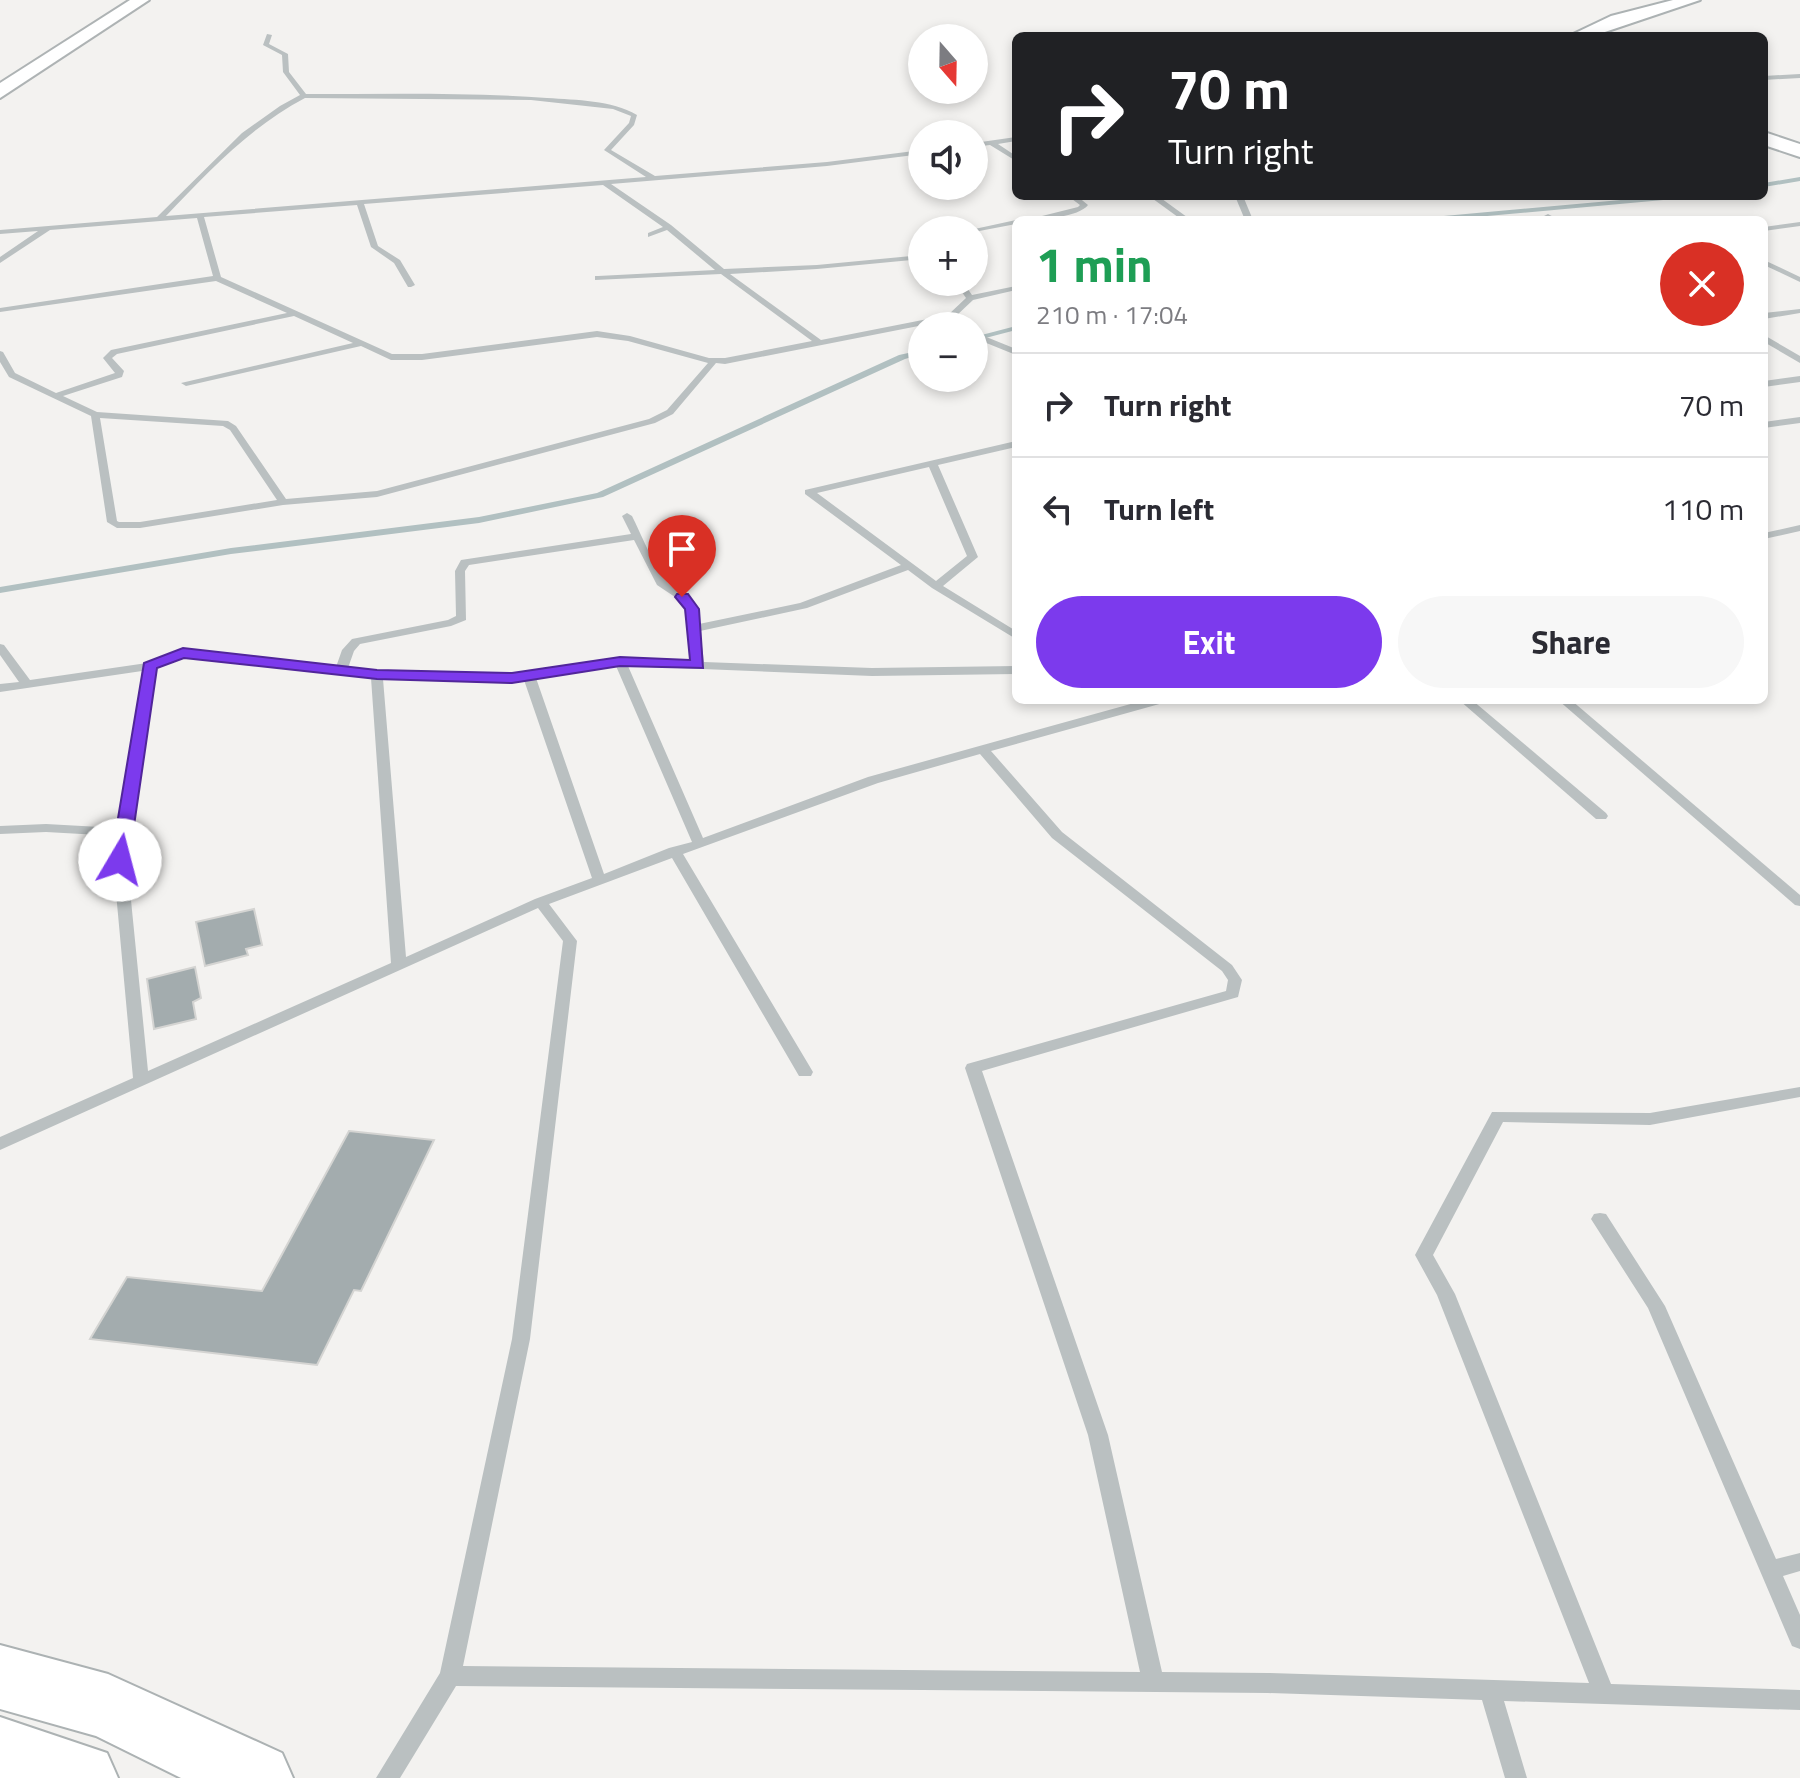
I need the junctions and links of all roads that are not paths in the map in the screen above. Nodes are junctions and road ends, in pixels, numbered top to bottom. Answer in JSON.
{"nodes":[{"id":1,"x":113,"y":0,"type":"edge"},
{"id":2,"x":141,"y":0,"type":"edge"},
{"id":3,"x":1692,"y":0,"type":"edge"},
{"id":4,"x":1714,"y":0,"type":"edge"},
{"id":5,"x":1588,"y":32,"type":"edge"},
{"id":6,"x":1612,"y":32,"type":"edge"},
{"id":7,"x":269,"y":35,"type":"dead end"},
{"id":8,"x":0,"y":75,"type":"edge"},
{"id":9,"x":1800,"y":76,"type":"edge"},
{"id":10,"x":1768,"y":78,"type":"edge"},
{"id":11,"x":0,"y":92,"type":"edge"},
{"id":12,"x":304,"y":96,"type":"junction"},
{"id":13,"x":1768,"y":129,"type":"edge"},
{"id":14,"x":1012,"y":139,"type":"edge"},
{"id":15,"x":1768,"y":139,"type":"edge"},
{"id":16,"x":1800,"y":141,"type":"edge"},
{"id":17,"x":991,"y":142,"type":"junction"},
{"id":18,"x":988,"y":143,"type":"edge"},
{"id":19,"x":1800,"y":151,"type":"edge"},
{"id":20,"x":908,"y":153,"type":"edge"},
{"id":21,"x":1012,"y":156,"type":"edge"},
{"id":22,"x":654,"y":179,"type":"junction"},
{"id":23,"x":605,"y":183,"type":"junction"},
{"id":24,"x":1077,"y":200,"type":"edge"},
{"id":25,"x":1159,"y":200,"type":"edge"},
{"id":26,"x":360,"y":203,"type":"junction"},
{"id":27,"x":200,"y":216,"type":"junction"},
{"id":28,"x":1049,"y":216,"type":"edge"},
{"id":29,"x":1181,"y":216,"type":"edge"},
{"id":30,"x":159,"y":219,"type":"junction"},
{"id":31,"x":1012,"y":223,"type":"edge"},
{"id":32,"x":1800,"y":224,"type":"edge"},
{"id":33,"x":668,"y":227,"type":"junction"},
{"id":34,"x":988,"y":227,"type":"edge"},
{"id":35,"x":48,"y":228,"type":"junction"},
{"id":36,"x":1768,"y":228,"type":"edge"},
{"id":37,"x":0,"y":232,"type":"edge"},
{"id":38,"x":651,"y":235,"type":"dead end"},
{"id":39,"x":908,"y":258,"type":"edge"},
{"id":40,"x":0,"y":261,"type":"edge"},
{"id":41,"x":1768,"y":264,"type":"edge"},
{"id":42,"x":724,"y":273,"type":"junction"},
{"id":43,"x":217,"y":278,"type":"junction"},
{"id":44,"x":598,"y":278,"type":"dead end"},
{"id":45,"x":1800,"y":280,"type":"edge"},
{"id":46,"x":411,"y":285,"type":"dead end"},
{"id":47,"x":1012,"y":289,"type":"edge"},
{"id":48,"x":970,"y":298,"type":"joint"},
{"id":49,"x":0,"y":310,"type":"edge"},
{"id":50,"x":1800,"y":311,"type":"edge"},
{"id":51,"x":960,"y":312,"type":"edge"},
{"id":52,"x":298,"y":313,"type":"junction"},
{"id":53,"x":1768,"y":315,"type":"edge"},
{"id":54,"x":908,"y":329,"type":"edge"},
{"id":55,"x":1768,"y":340,"type":"edge"},
{"id":56,"x":988,"y":341,"type":"edge"},
{"id":57,"x":820,"y":343,"type":"junction"},
{"id":58,"x":360,"y":344,"type":"junction"},
{"id":59,"x":1012,"y":350,"type":"edge"},
{"id":60,"x":0,"y":354,"type":"edge"},
{"id":61,"x":1800,"y":360,"type":"edge"},
{"id":62,"x":713,"y":362,"type":"junction"},
{"id":63,"x":1800,"y":379,"type":"edge"},
{"id":64,"x":186,"y":383,"type":"dead end"},
{"id":65,"x":1768,"y":383,"type":"edge"},
{"id":66,"x":55,"y":396,"type":"junction"},
{"id":67,"x":95,"y":415,"type":"junction"},
{"id":68,"x":1800,"y":420,"type":"edge"},
{"id":69,"x":1768,"y":424,"type":"edge"},
{"id":70,"x":1012,"y":447,"type":"edge"},
{"id":71,"x":932,"y":462,"type":"junction"},
{"id":72,"x":283,"y":502,"type":"junction"},
{"id":73,"x":627,"y":516,"type":"dead end"},
{"id":74,"x":1800,"y":528,"type":"edge"},
{"id":75,"x":1768,"y":535,"type":"edge"},
{"id":76,"x":637,"y":536,"type":"junction"},
{"id":77,"x":909,"y":566,"type":"junction"},
{"id":78,"x":936,"y":586,"type":"junction"},
{"id":79,"x":694,"y":629,"type":"junction"},
{"id":80,"x":1012,"y":634,"type":"edge"},
{"id":81,"x":0,"y":647,"type":"edge"},
{"id":82,"x":620,"y":662,"type":"junction"},
{"id":83,"x":698,"y":665,"type":"junction"},
{"id":84,"x":149,"y":666,"type":"junction"},
{"id":85,"x":341,"y":670,"type":"junction"},
{"id":86,"x":1012,"y":670,"type":"edge"},
{"id":87,"x":377,"y":675,"type":"junction"},
{"id":88,"x":529,"y":676,"type":"junction"},
{"id":89,"x":27,"y":684,"type":"junction"},
{"id":90,"x":0,"y":688,"type":"edge"},
{"id":91,"x":1123,"y":704,"type":"edge"},
{"id":92,"x":1470,"y":704,"type":"edge"},
{"id":93,"x":1569,"y":704,"type":"edge"},
{"id":94,"x":982,"y":749,"type":"junction"},
{"id":95,"x":1601,"y":816,"type":"dead end"},
{"id":96,"x":0,"y":830,"type":"edge"},
{"id":97,"x":125,"y":832,"type":"junction"},
{"id":98,"x":698,"y":841,"type":"junction"},
{"id":99,"x":674,"y":851,"type":"junction"},
{"id":100,"x":599,"y":879,"type":"junction"},
{"id":101,"x":540,"y":902,"type":"junction"},
{"id":102,"x":1800,"y":902,"type":"edge"},
{"id":103,"x":399,"y":965,"type":"junction"},
{"id":104,"x":805,"y":1072,"type":"dead end"},
{"id":105,"x":141,"y":1081,"type":"junction"},
{"id":106,"x":1800,"y":1092,"type":"edge"},
{"id":107,"x":0,"y":1144,"type":"edge"},
{"id":108,"x":1600,"y":1219,"type":"dead end"},
{"id":109,"x":1800,"y":1562,"type":"edge"},
{"id":110,"x":1770,"y":1570,"type":"junction"},
{"id":111,"x":1800,"y":1639,"type":"edge"},
{"id":112,"x":450,"y":1676,"type":"junction"},
{"id":113,"x":0,"y":1677,"type":"edge"},
{"id":114,"x":1153,"y":1682,"type":"junction"},
{"id":115,"x":1490,"y":1690,"type":"junction"},
{"id":116,"x":1604,"y":1694,"type":"junction"},
{"id":117,"x":1800,"y":1700,"type":"edge"},
{"id":118,"x":0,"y":1751,"type":"edge"},
{"id":119,"x":82,"y":1778,"type":"edge"},
{"id":120,"x":257,"y":1778,"type":"edge"},
{"id":121,"x":387,"y":1778,"type":"edge"},
{"id":122,"x":1516,"y":1778,"type":"edge"}],
"edges":[{"from":1,"to":8,"type":"main road"},
{"from":2,"to":11,"type":"main road"},
{"from":3,"to":5,"type":"main road"},
{"from":4,"to":6,"type":"main road"},
{"from":7,"to":12,"type":"street"},
{"from":9,"to":10,"type":"street"},
{"from":12,"to":22,"type":"street"},
{"from":12,"to":30,"type":"street"},
{"from":13,"to":16,"type":"main road"},
{"from":14,"to":17,"type":"street"},
{"from":15,"to":19,"type":"main road"},
{"from":17,"to":18,"type":"street"},
{"from":17,"to":21,"type":"street"},
{"from":20,"to":22,"type":"street"},
{"from":22,"to":23,"type":"street"},
{"from":23,"to":26,"type":"street"},
{"from":23,"to":33,"type":"street"},
{"from":24,"to":28,"type":"street"},
{"from":25,"to":29,"type":"street"},
{"from":26,"to":27,"type":"street"},
{"from":26,"to":46,"type":"street"},
{"from":27,"to":30,"type":"street"},
{"from":27,"to":43,"type":"street"},
{"from":30,"to":35,"type":"street"},
{"from":31,"to":34,"type":"street"},
{"from":32,"to":36,"type":"street"},
{"from":33,"to":38,"type":"street"},
{"from":33,"to":42,"type":"street"},
{"from":35,"to":37,"type":"street"},
{"from":35,"to":40,"type":"street"},
{"from":39,"to":42,"type":"street"},
{"from":41,"to":45,"type":"street"},
{"from":42,"to":44,"type":"street"},
{"from":42,"to":57,"type":"street"},
{"from":43,"to":49,"type":"street"},
{"from":43,"to":52,"type":"street"},
{"from":47,"to":48,"type":"street"},
{"from":48,"to":51,"type":"street"},
{"from":50,"to":53,"type":"street"},
{"from":52,"to":58,"type":"street"},
{"from":52,"to":66,"type":"street"},
{"from":54,"to":57,"type":"street"},
{"from":55,"to":61,"type":"street"},
{"from":56,"to":59,"type":"street"},
{"from":57,"to":62,"type":"street"},
{"from":58,"to":62,"type":"street"},
{"from":58,"to":64,"type":"street"},
{"from":60,"to":66,"type":"street"},
{"from":62,"to":72,"type":"street"},
{"from":63,"to":65,"type":"street"},
{"from":66,"to":67,"type":"street"},
{"from":67,"to":72,"type":"street"},
{"from":67,"to":72,"type":"street"},
{"from":68,"to":69,"type":"street"},
{"from":70,"to":71,"type":"street"},
{"from":71,"to":77,"type":"street"},
{"from":71,"to":78,"type":"street"},
{"from":73,"to":76,"type":"street"},
{"from":74,"to":75,"type":"street"},
{"from":76,"to":79,"type":"street"},
{"from":76,"to":85,"type":"street"},
{"from":77,"to":78,"type":"street"},
{"from":77,"to":79,"type":"street"},
{"from":78,"to":80,"type":"street"},
{"from":79,"to":83,"type":"street"},
{"from":81,"to":89,"type":"street"},
{"from":82,"to":83,"type":"street"},
{"from":82,"to":88,"type":"street"},
{"from":82,"to":98,"type":"street"},
{"from":83,"to":86,"type":"street"},
{"from":84,"to":85,"type":"street"},
{"from":84,"to":89,"type":"street"},
{"from":84,"to":97,"type":"street"},
{"from":85,"to":87,"type":"street"},
{"from":87,"to":88,"type":"street"},
{"from":87,"to":103,"type":"street"},
{"from":88,"to":100,"type":"street"},
{"from":89,"to":90,"type":"street"},
{"from":91,"to":94,"type":"street"},
{"from":92,"to":95,"type":"street"},
{"from":93,"to":102,"type":"street"},
{"from":94,"to":98,"type":"street"},
{"from":94,"to":114,"type":"street"},
{"from":96,"to":97,"type":"street"},
{"from":97,"to":105,"type":"street"},
{"from":98,"to":99,"type":"street"},
{"from":99,"to":100,"type":"street"},
{"from":99,"to":104,"type":"street"},
{"from":100,"to":101,"type":"street"},
{"from":101,"to":103,"type":"street"},
{"from":101,"to":112,"type":"street"},
{"from":103,"to":105,"type":"street"},
{"from":105,"to":107,"type":"street"},
{"from":106,"to":116,"type":"street"},
{"from":108,"to":110,"type":"street"},
{"from":109,"to":110,"type":"street"},
{"from":110,"to":111,"type":"street"},
{"from":112,"to":114,"type":"street"},
{"from":112,"to":121,"type":"street"},
{"from":113,"to":120,"type":"main road"},
{"from":114,"to":115,"type":"street"},
{"from":115,"to":116,"type":"street"},
{"from":115,"to":122,"type":"street"},
{"from":116,"to":117,"type":"street"},
{"from":118,"to":119,"type":"main road"}]}
